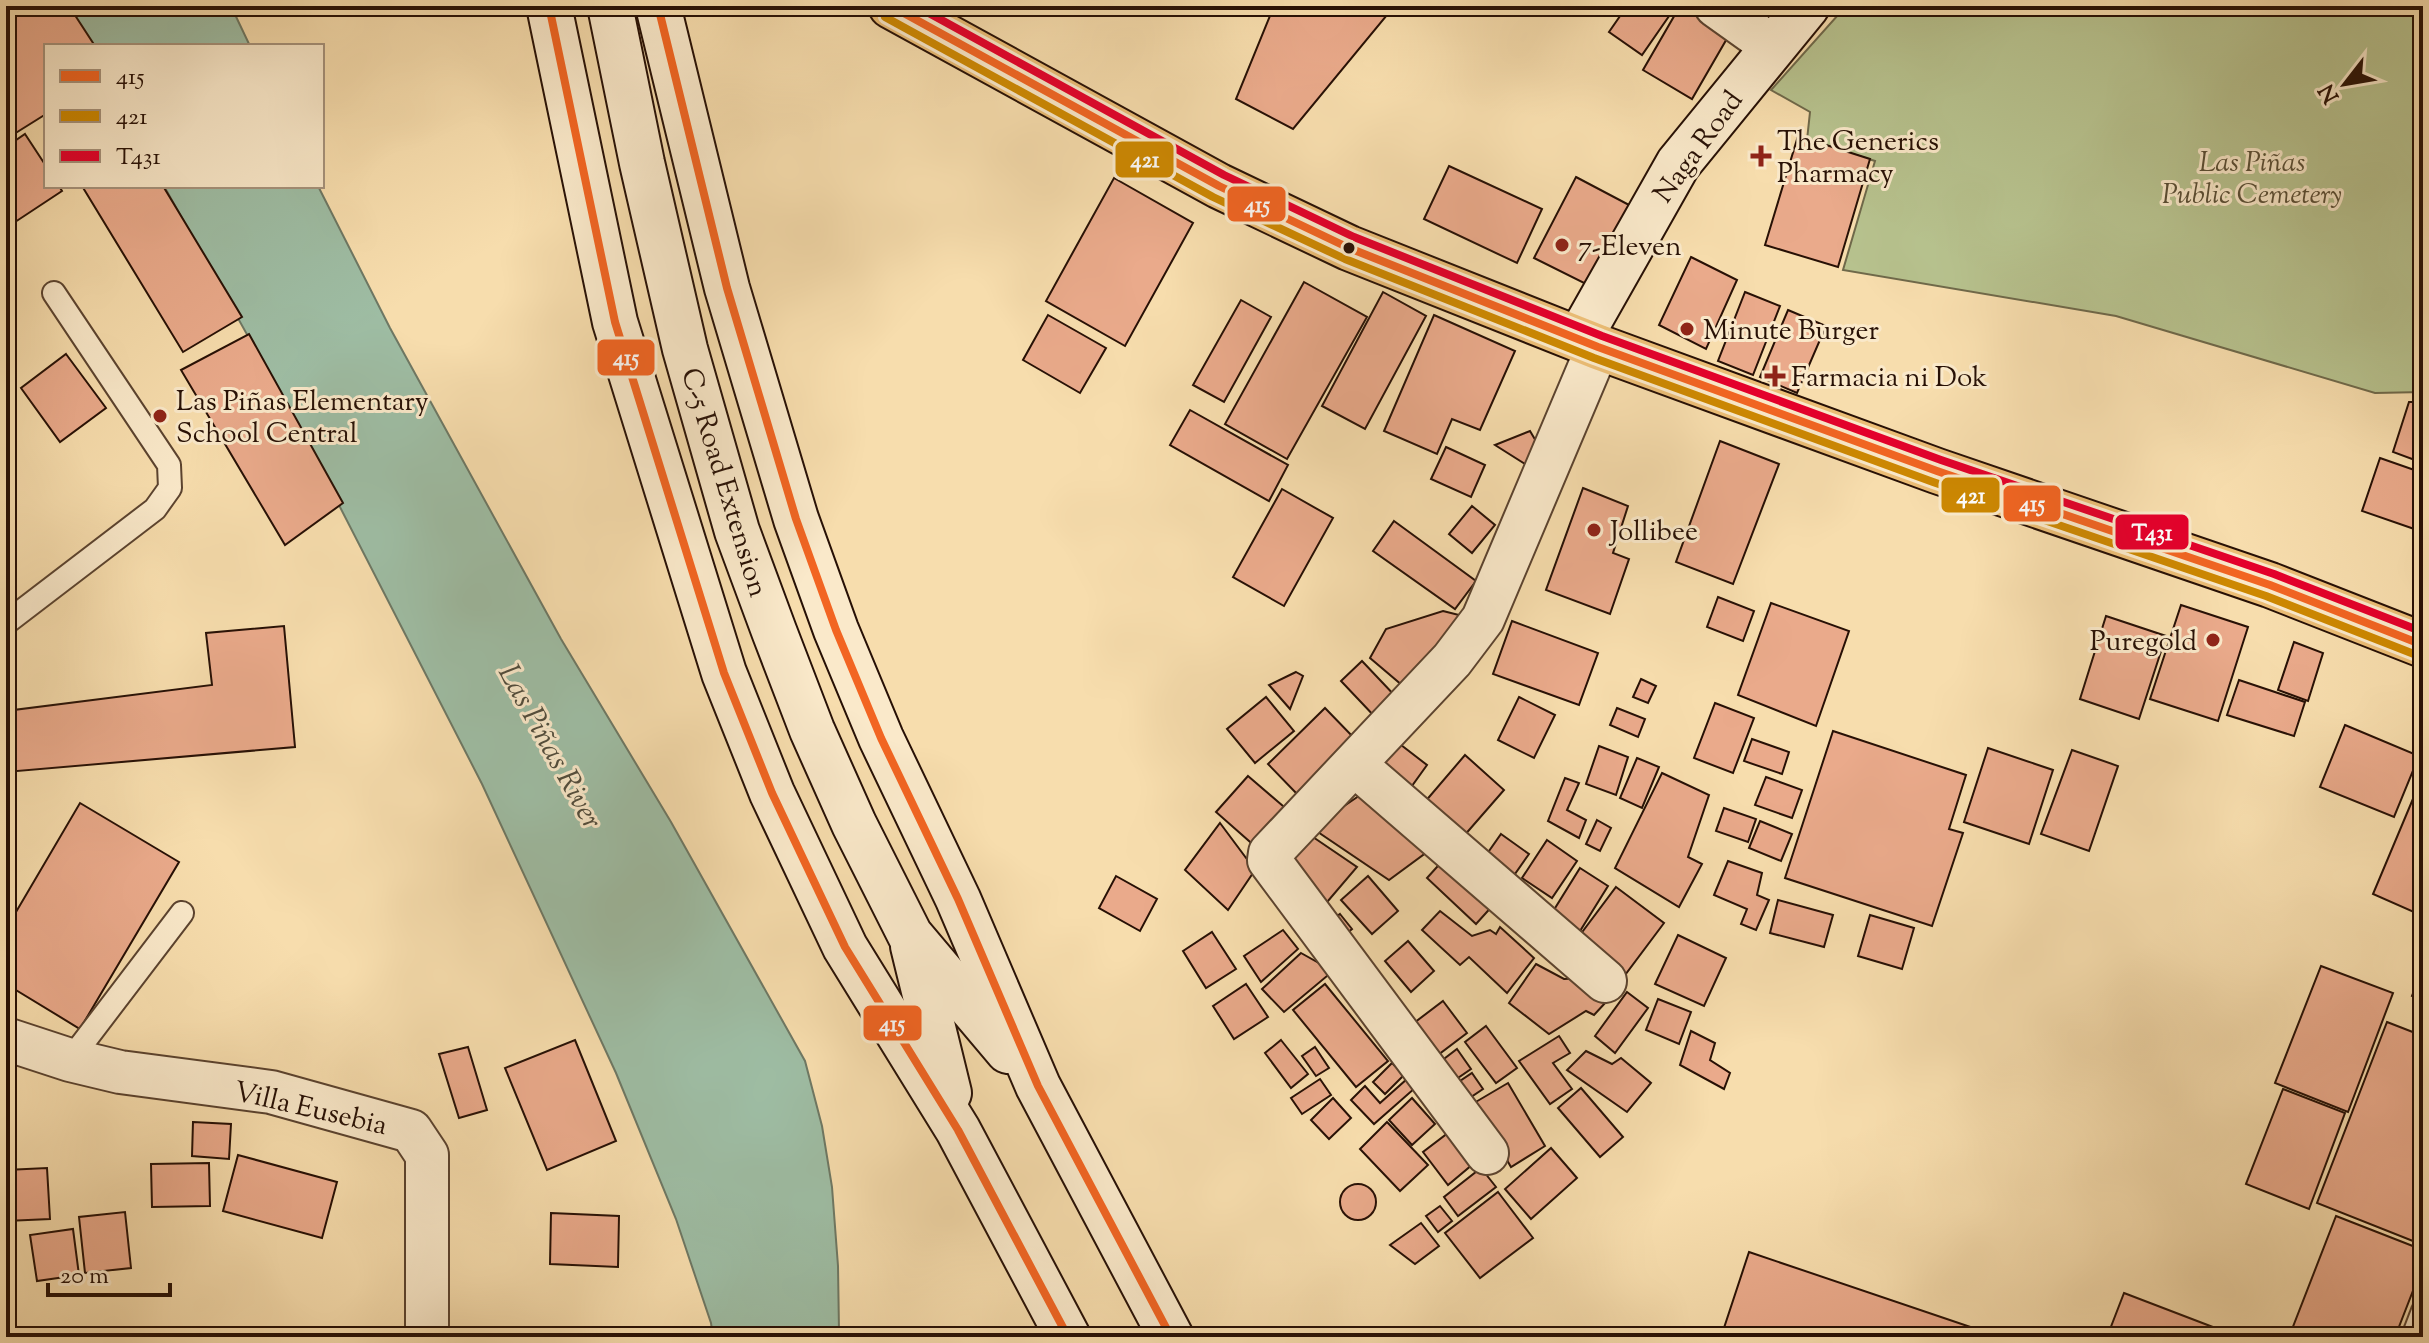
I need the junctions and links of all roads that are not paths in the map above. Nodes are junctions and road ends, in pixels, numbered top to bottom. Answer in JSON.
{"nodes":[{"id":1,"x":549,"y":6,"type":"edge"},
{"id":2,"x":610,"y":6,"type":"edge"},
{"id":3,"x":658,"y":6,"type":"edge"},
{"id":4,"x":1716,"y":6,"type":"edge"},
{"id":5,"x":1807,"y":6,"type":"edge"},
{"id":6,"x":911,"y":11,"type":"edge"},
{"id":7,"x":1772,"y":46,"type":"junction"},
{"id":8,"x":54,"y":293,"type":"dead end"},
{"id":9,"x":1588,"y":343,"type":"junction"},
{"id":10,"x":6,"y":623,"type":"edge"},
{"id":11,"x":2423,"y":645,"type":"edge"},
{"id":12,"x":1355,"y":765,"type":"junction"},
{"id":13,"x":182,"y":913,"type":"dead end"},
{"id":14,"x":910,"y":935,"type":"junction"},
{"id":15,"x":1605,"y":981,"type":"dead end"},
{"id":16,"x":6,"y":1039,"type":"edge"},
{"id":17,"x":70,"y":1060,"type":"junction"},
{"id":18,"x":1038,"y":1086,"type":"junction"},
{"id":19,"x":958,"y":1130,"type":"junction"},
{"id":20,"x":1487,"y":1153,"type":"dead end"},
{"id":21,"x":2423,"y":1311,"type":"edge"},
{"id":22,"x":427,"y":1337,"type":"edge"},
{"id":23,"x":1068,"y":1337,"type":"edge"},
{"id":24,"x":1171,"y":1337,"type":"edge"},
{"id":25,"x":2413,"y":1337,"type":"edge"}],
"edges":[{"from":1,"to":19,"type":"main road","name":"C-5 Road Extension"},
{"from":2,"to":14,"type":"main road","name":"C-5 Road Extension"},
{"from":3,"to":18,"type":"main road","name":"C-5 Road Extension"},
{"from":4,"to":7,"type":"street"},
{"from":5,"to":7,"type":"main road","name":"Naga Road"},
{"from":6,"to":9,"type":"main road"},
{"from":7,"to":9,"type":"main road","name":"Naga Road"},
{"from":8,"to":10,"type":"lane"},
{"from":9,"to":11,"type":"main road"},
{"from":9,"to":12,"type":"street"},
{"from":12,"to":15,"type":"street"},
{"from":12,"to":20,"type":"street"},
{"from":13,"to":17,"type":"lane"},
{"from":14,"to":18,"type":"main road","name":"C-5 Road Extension"},
{"from":14,"to":19,"type":"main road","name":"C-5 Road Extension"},
{"from":16,"to":17,"type":"street","name":"Villa Eusebia"},
{"from":17,"to":22,"type":"street","name":"Villa Eusebia"},
{"from":18,"to":24,"type":"main road","name":"C-5 Road Extension"},
{"from":19,"to":23,"type":"main road","name":"C-5 Road Extension"},
{"from":21,"to":25,"type":"lane"}]}
